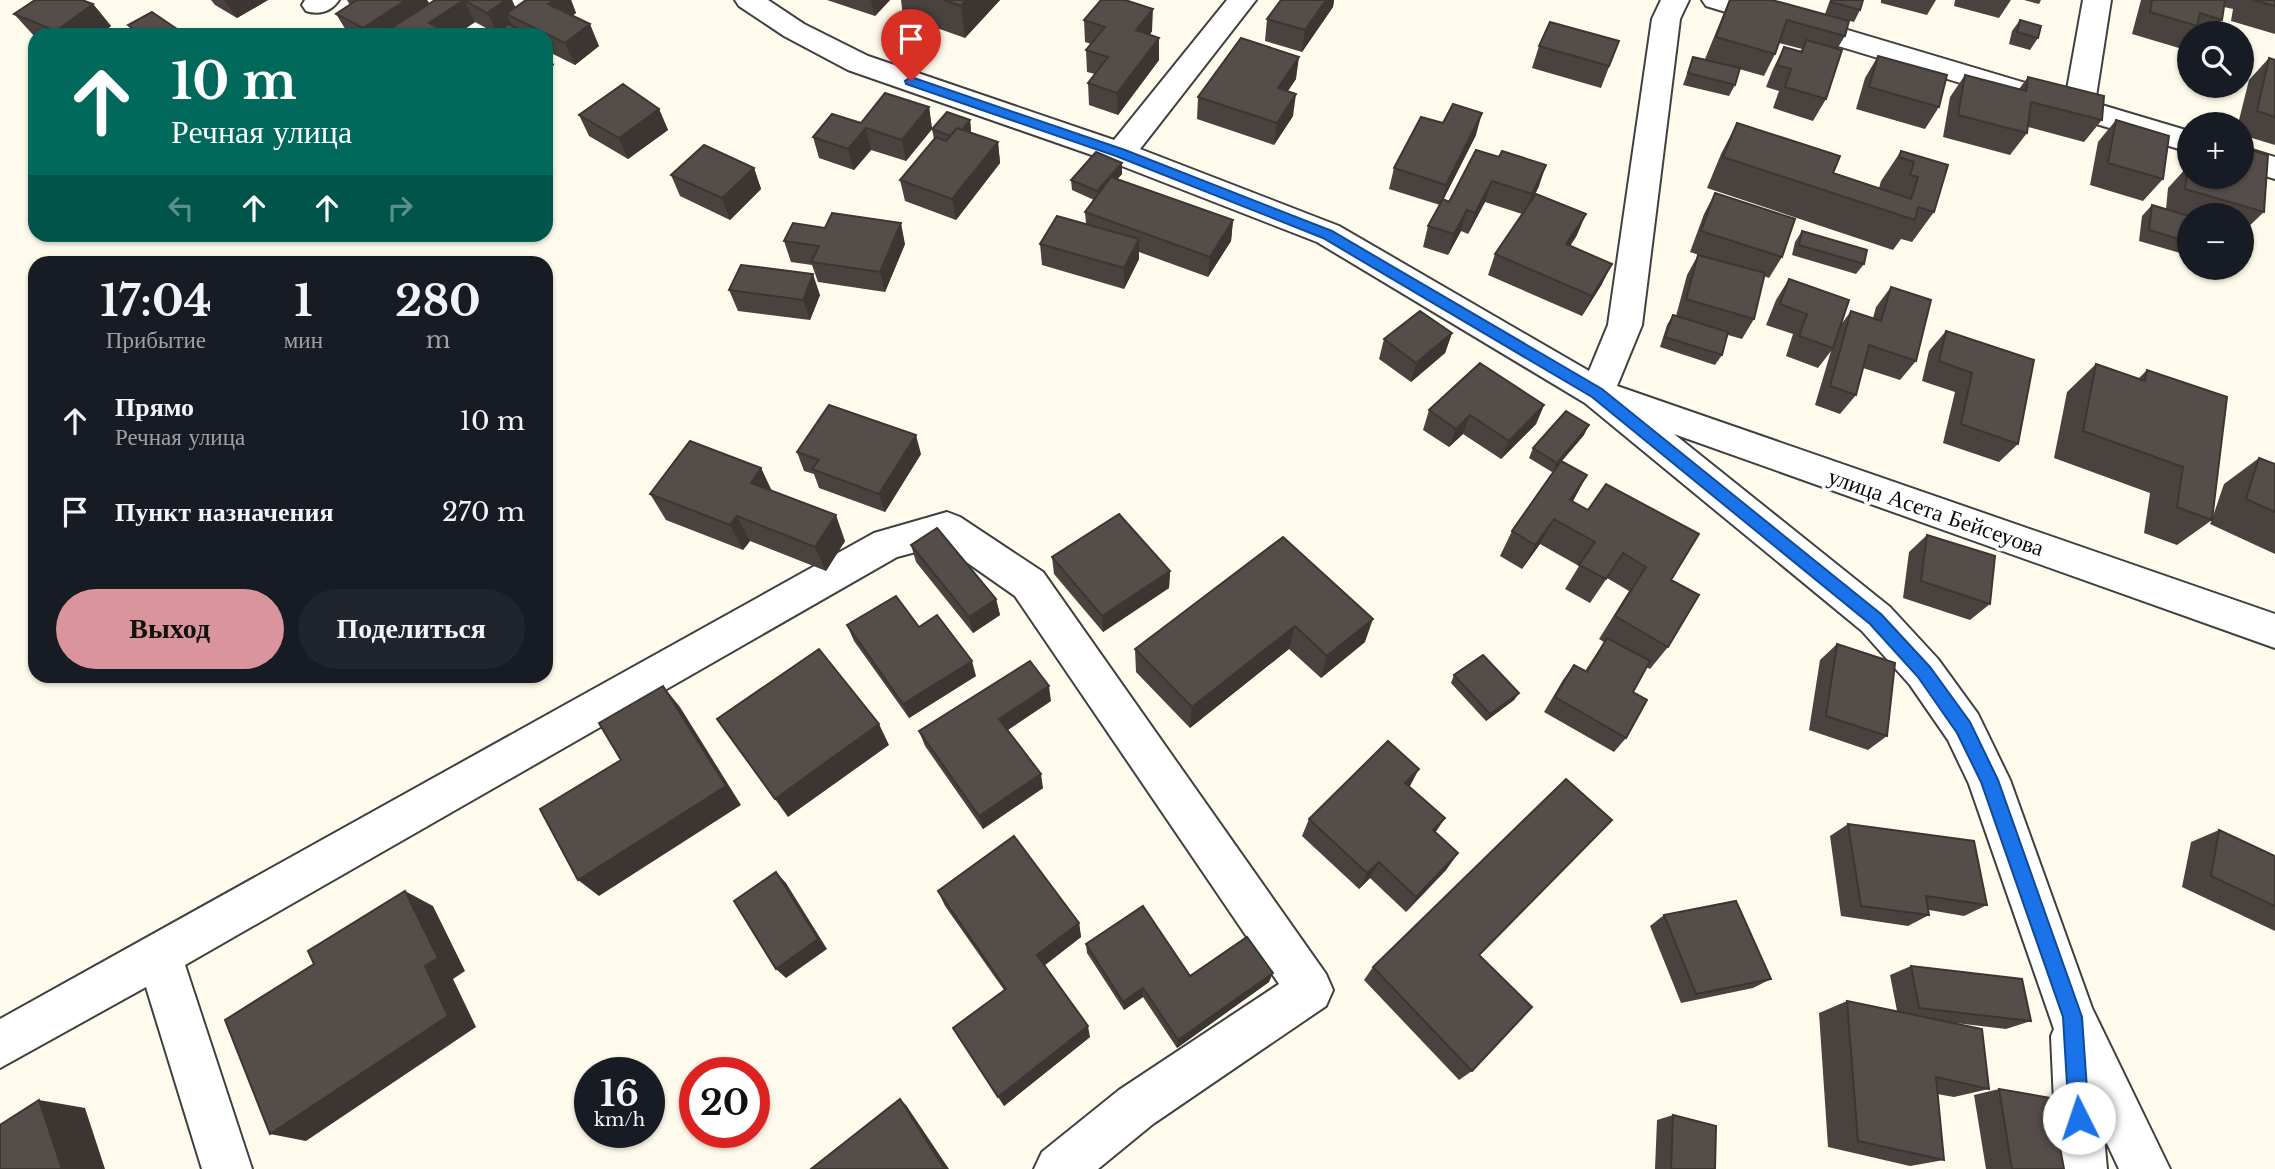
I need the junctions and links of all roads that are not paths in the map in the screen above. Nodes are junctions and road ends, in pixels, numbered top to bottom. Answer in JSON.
{"nodes":[{"id":1,"x":749,"y":0,"type":"edge"},
{"id":2,"x":1242,"y":0,"type":"edge"},
{"id":3,"x":1675,"y":0,"type":"edge"},
{"id":4,"x":1716,"y":0,"type":"edge"},
{"id":5,"x":2097,"y":0,"type":"edge"},
{"id":6,"x":2079,"y":109,"type":"junction"},
{"id":7,"x":2177,"y":138,"type":"edge"},
{"id":8,"x":1120,"y":153,"type":"junction"},
{"id":9,"x":2254,"y":162,"type":"edge"},
{"id":10,"x":2275,"y":168,"type":"edge"},
{"id":11,"x":1597,"y":393,"type":"junction"},
{"id":12,"x":2275,"y":631,"type":"edge"},
{"id":13,"x":159,"y":955,"type":"junction"},
{"id":14,"x":2072,"y":1017,"type":"junction"},
{"id":15,"x":0,"y":1045,"type":"edge"},
{"id":16,"x":227,"y":1169,"type":"edge"},
{"id":17,"x":1059,"y":1169,"type":"edge"},
{"id":18,"x":2082,"y":1169,"type":"edge"},
{"id":19,"x":2145,"y":1169,"type":"edge"}],
"edges":[{"from":1,"to":8,"type":"street"},
{"from":2,"to":8,"type":"street"},
{"from":3,"to":11,"type":"street"},
{"from":4,"to":6,"type":"street"},
{"from":5,"to":6,"type":"street"},
{"from":6,"to":7,"type":"street"},
{"from":8,"to":11,"type":"street"},
{"from":9,"to":10,"type":"street"},
{"from":11,"to":12,"type":"street","name":"улица Асета Бейсеуова"},
{"from":11,"to":14,"type":"street"},
{"from":13,"to":15,"type":"street"},
{"from":13,"to":16,"type":"street"},
{"from":13,"to":17,"type":"street"},
{"from":14,"to":18,"type":"street"},
{"from":14,"to":19,"type":"street"}]}
